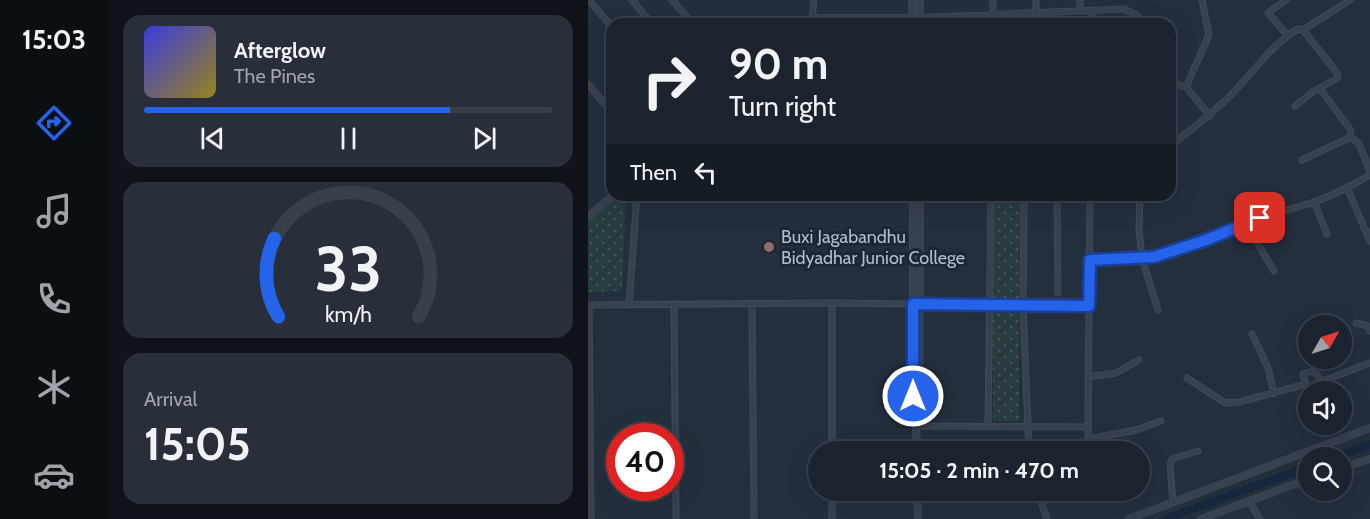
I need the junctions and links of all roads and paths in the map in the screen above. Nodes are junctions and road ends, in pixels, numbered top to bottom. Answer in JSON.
{"nodes":[{"id":1,"x":589,"y":0,"type":"edge"},
{"id":2,"x":632,"y":0,"type":"edge"},
{"id":3,"x":814,"y":0,"type":"edge"},
{"id":4,"x":912,"y":0,"type":"edge"},
{"id":5,"x":920,"y":0,"type":"edge"},
{"id":6,"x":993,"y":0,"type":"edge"},
{"id":7,"x":1036,"y":0,"type":"edge"},
{"id":8,"x":1080,"y":0,"type":"edge"},
{"id":9,"x":1202,"y":0,"type":"edge"},
{"id":10,"x":1286,"y":0,"type":"edge"},
{"id":11,"x":1350,"y":0,"type":"edge"},
{"id":12,"x":674,"y":1,"type":"edge"},
{"id":13,"x":1080,"y":10,"type":"junction"},
{"id":14,"x":1093,"y":10,"type":"junction"},
{"id":15,"x":1055,"y":11,"type":"junction"},
{"id":16,"x":1027,"y":12,"type":"junction"},
{"id":17,"x":1036,"y":12,"type":"junction"},
{"id":18,"x":992,"y":13,"type":"junction"},
{"id":19,"x":647,"y":18,"type":"edge"},
{"id":20,"x":688,"y":18,"type":"edge"},
{"id":21,"x":812,"y":18,"type":"edge"},
{"id":22,"x":915,"y":18,"type":"edge"},
{"id":23,"x":917,"y":18,"type":"edge"},
{"id":24,"x":944,"y":18,"type":"edge"},
{"id":25,"x":992,"y":18,"type":"edge"},
{"id":26,"x":1027,"y":18,"type":"edge"},
{"id":27,"x":1055,"y":18,"type":"edge"},
{"id":28,"x":1092,"y":18,"type":"edge"},
{"id":29,"x":1137,"y":18,"type":"edge"},
{"id":30,"x":606,"y":20,"type":"edge"},
{"id":31,"x":1303,"y":30,"type":"junction"},
{"id":32,"x":1288,"y":36,"type":"junction"},
{"id":33,"x":588,"y":84,"type":"edge"},
{"id":34,"x":1176,"y":84,"type":"edge"},
{"id":35,"x":1186,"y":87,"type":"junction"},
{"id":36,"x":1320,"y":89,"type":"junction"},
{"id":37,"x":606,"y":106,"type":"edge"},
{"id":38,"x":1294,"y":106,"type":"dead end"},
{"id":39,"x":1210,"y":116,"type":"junction"},
{"id":40,"x":1351,"y":137,"type":"junction"},
{"id":41,"x":1176,"y":142,"type":"edge"},
{"id":42,"x":1302,"y":160,"type":"dead end"},
{"id":43,"x":1370,"y":172,"type":"edge"},
{"id":44,"x":1347,"y":187,"type":"junction"},
{"id":45,"x":606,"y":201,"type":"edge"},
{"id":46,"x":637,"y":201,"type":"edge"},
{"id":47,"x":913,"y":201,"type":"edge"},
{"id":48,"x":920,"y":201,"type":"edge"},
{"id":49,"x":990,"y":201,"type":"edge"},
{"id":50,"x":1024,"y":201,"type":"edge"},
{"id":51,"x":1057,"y":201,"type":"edge"},
{"id":52,"x":1090,"y":201,"type":"edge"},
{"id":53,"x":1140,"y":201,"type":"edge"},
{"id":54,"x":1314,"y":202,"type":"junction"},
{"id":55,"x":588,"y":217,"type":"edge"},
{"id":56,"x":1246,"y":224,"type":"junction"},
{"id":57,"x":1368,"y":232,"type":"edge"},
{"id":58,"x":1327,"y":234,"type":"dead end"},
{"id":59,"x":1370,"y":241,"type":"edge"},
{"id":60,"x":1142,"y":258,"type":"junction"},
{"id":61,"x":1090,"y":260,"type":"junction"},
{"id":62,"x":1274,"y":271,"type":"dead end"},
{"id":63,"x":1058,"y":293,"type":"dead end"},
{"id":64,"x":752,"y":303,"type":"junction"},
{"id":65,"x":832,"y":303,"type":"junction"},
{"id":66,"x":675,"y":304,"type":"junction"},
{"id":67,"x":916,"y":304,"type":"junction"},
{"id":68,"x":989,"y":304,"type":"junction"},
{"id":69,"x":589,"y":305,"type":"edge"},
{"id":70,"x":629,"y":305,"type":"junction"},
{"id":71,"x":1023,"y":305,"type":"junction"},
{"id":72,"x":1089,"y":306,"type":"junction"},
{"id":73,"x":1158,"y":310,"type":"dead end"},
{"id":74,"x":1356,"y":323,"type":"dead end"},
{"id":75,"x":1370,"y":331,"type":"edge"},
{"id":76,"x":1252,"y":334,"type":"dead end"},
{"id":77,"x":1139,"y":360,"type":"dead end"},
{"id":78,"x":1370,"y":363,"type":"edge"},
{"id":79,"x":1088,"y":376,"type":"junction"},
{"id":80,"x":1187,"y":378,"type":"dead end"},
{"id":81,"x":1274,"y":394,"type":"junction"},
{"id":82,"x":1161,"y":422,"type":"dead end"},
{"id":83,"x":988,"y":425,"type":"junction"},
{"id":84,"x":1027,"y":425,"type":"junction"},
{"id":85,"x":916,"y":426,"type":"junction"},
{"id":86,"x":1088,"y":427,"type":"junction"},
{"id":87,"x":1370,"y":428,"type":"edge"},
{"id":88,"x":1088,"y":439,"type":"joint"},
{"id":89,"x":832,"y":441,"type":"edge"},
{"id":90,"x":917,"y":441,"type":"edge"},
{"id":91,"x":1028,"y":441,"type":"edge"},
{"id":92,"x":1198,"y":450,"type":"dead end"},
{"id":93,"x":1370,"y":459,"type":"edge"},
{"id":94,"x":1352,"y":465,"type":"edge"},
{"id":95,"x":1298,"y":483,"type":"edge"},
{"id":96,"x":832,"y":501,"type":"edge"},
{"id":97,"x":918,"y":501,"type":"edge"},
{"id":98,"x":1041,"y":501,"type":"edge"},
{"id":99,"x":1250,"y":501,"type":"junction"},
{"id":100,"x":1173,"y":503,"type":"junction"},
{"id":101,"x":591,"y":519,"type":"edge"},
{"id":102,"x":676,"y":519,"type":"edge"},
{"id":103,"x":754,"y":519,"type":"edge"},
{"id":104,"x":832,"y":519,"type":"edge"},
{"id":105,"x":918,"y":519,"type":"edge"},
{"id":106,"x":1047,"y":519,"type":"edge"},
{"id":107,"x":1129,"y":519,"type":"edge"},
{"id":108,"x":1201,"y":519,"type":"edge"},
{"id":109,"x":1260,"y":519,"type":"edge"}],
"edges":[{"from":1,"to":30,"type":"street"},
{"from":2,"to":19,"type":"street"},
{"from":3,"to":21,"type":"street"},
{"from":4,"to":22,"type":"street"},
{"from":5,"to":23,"type":"street"},
{"from":6,"to":18,"type":"street"},
{"from":7,"to":17,"type":"street"},
{"from":8,"to":13,"type":"street"},
{"from":9,"to":35,"type":"street"},
{"from":10,"to":32,"type":"street"},
{"from":11,"to":31,"type":"street"},
{"from":12,"to":20,"type":"street"},
{"from":13,"to":14,"type":"street"},
{"from":13,"to":15,"type":"street"},
{"from":14,"to":28,"type":"street"},
{"from":14,"to":29,"type":"street"},
{"from":15,"to":17,"type":"street"},
{"from":15,"to":27,"type":"street"},
{"from":16,"to":17,"type":"street"},
{"from":16,"to":18,"type":"street"},
{"from":16,"to":26,"type":"street"},
{"from":18,"to":24,"type":"street"},
{"from":18,"to":25,"type":"street"},
{"from":31,"to":32,"type":"street"},
{"from":31,"to":36,"type":"street"},
{"from":32,"to":39,"type":"street"},
{"from":33,"to":37,"type":"street"},
{"from":34,"to":35,"type":"street"},
{"from":35,"to":39,"type":"street"},
{"from":36,"to":38,"type":"street"},
{"from":36,"to":40,"type":"street"},
{"from":39,"to":41,"type":"street"},
{"from":40,"to":42,"type":"street"},
{"from":40,"to":43,"type":"street"},
{"from":43,"to":44,"type":"street"},
{"from":44,"to":54,"type":"street"},
{"from":44,"to":57,"type":"street"},
{"from":45,"to":55,"type":"street"},
{"from":46,"to":70,"type":"street"},
{"from":47,"to":67,"type":"street"},
{"from":48,"to":67,"type":"street"},
{"from":49,"to":68,"type":"street"},
{"from":50,"to":71,"type":"street"},
{"from":51,"to":63,"type":"street"},
{"from":52,"to":61,"type":"street"},
{"from":53,"to":60,"type":"street"},
{"from":54,"to":56,"type":"street"},
{"from":54,"to":58,"type":"street"},
{"from":56,"to":60,"type":"street"},
{"from":56,"to":62,"type":"street"},
{"from":57,"to":59,"type":"street"},
{"from":60,"to":61,"type":"street"},
{"from":60,"to":73,"type":"street"},
{"from":61,"to":72,"type":"street"},
{"from":64,"to":65,"type":"street"},
{"from":64,"to":66,"type":"street"},
{"from":64,"to":103,"type":"street"},
{"from":65,"to":67,"type":"street"},
{"from":65,"to":89,"type":"street"},
{"from":66,"to":70,"type":"street"},
{"from":66,"to":102,"type":"street"},
{"from":67,"to":68,"type":"street"},
{"from":67,"to":85,"type":"street"},
{"from":68,"to":71,"type":"street"},
{"from":68,"to":83,"type":"street"},
{"from":69,"to":70,"type":"street"},
{"from":69,"to":101,"type":"street"},
{"from":71,"to":72,"type":"street"},
{"from":71,"to":84,"type":"street"},
{"from":72,"to":79,"type":"street"},
{"from":74,"to":75,"type":"street"},
{"from":76,"to":81,"type":"street"},
{"from":77,"to":79,"type":"street"},
{"from":78,"to":81,"type":"street"},
{"from":79,"to":86,"type":"street"},
{"from":80,"to":81,"type":"street"},
{"from":82,"to":88,"type":"street"},
{"from":83,"to":84,"type":"street"},
{"from":83,"to":85,"type":"street"},
{"from":84,"to":86,"type":"street"},
{"from":84,"to":91,"type":"street"},
{"from":85,"to":90,"type":"street"},
{"from":86,"to":88,"type":"street"},
{"from":87,"to":100,"type":"street"},
{"from":92,"to":100,"type":"street"},
{"from":93,"to":94,"type":"street"},
{"from":95,"to":99,"type":"street"},
{"from":96,"to":104,"type":"street"},
{"from":97,"to":105,"type":"street"},
{"from":98,"to":106,"type":"street"},
{"from":99,"to":108,"type":"street"},
{"from":99,"to":109,"type":"street"},
{"from":100,"to":107,"type":"street"}]}
